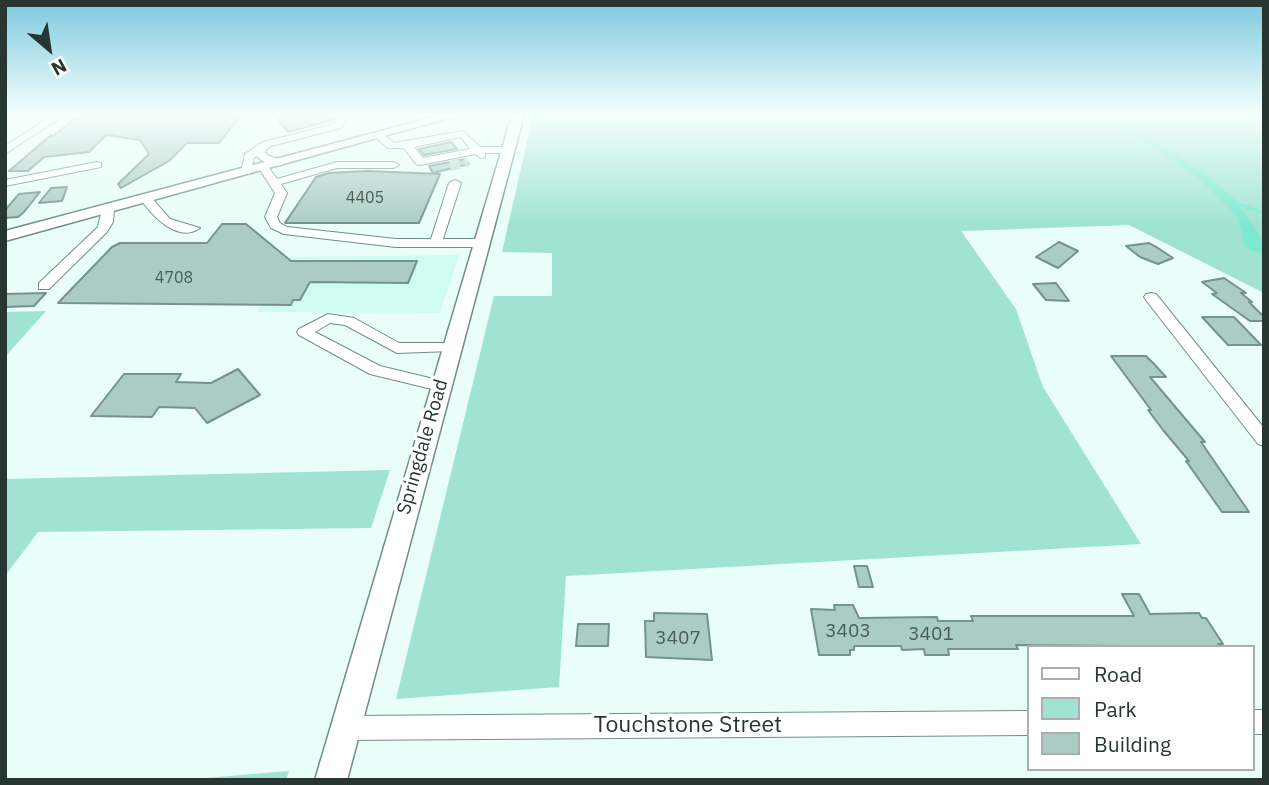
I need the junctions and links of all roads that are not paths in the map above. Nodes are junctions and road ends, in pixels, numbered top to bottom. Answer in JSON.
{"nodes":[{"id":1,"x":257,"y":152,"type":"edge"},
{"id":2,"x":261,"y":152,"type":"edge"},
{"id":3,"x":321,"y":152,"type":"edge"},
{"id":4,"x":412,"y":152,"type":"edge"},
{"id":5,"x":472,"y":152,"type":"edge"},
{"id":6,"x":480,"y":152,"type":"edge"},
{"id":7,"x":509,"y":152,"type":"edge"},
{"id":8,"x":420,"y":162,"type":"junction"},
{"id":9,"x":468,"y":162,"type":"tunnel mouth"},
{"id":10,"x":279,"y":163,"type":"junction"},
{"id":11,"x":97,"y":165,"type":"dead end"},
{"id":12,"x":394,"y":165,"type":"dead end"},
{"id":13,"x":450,"y":166,"type":"tunnel mouth"},
{"id":14,"x":263,"y":167,"type":"junction"},
{"id":15,"x":246,"y":172,"type":"junction"},
{"id":16,"x":5,"y":183,"type":"edge"},
{"id":17,"x":274,"y":183,"type":"junction"},
{"id":18,"x":455,"y":183,"type":"dead end"},
{"id":19,"x":146,"y":198,"type":"junction"},
{"id":20,"x":107,"y":209,"type":"junction"},
{"id":21,"x":194,"y":228,"type":"dead end"},
{"id":22,"x":5,"y":236,"type":"edge"},
{"id":23,"x":436,"y":243,"type":"junction"},
{"id":24,"x":482,"y":243,"type":"junction"},
{"id":25,"x":44,"y":286,"type":"dead end"},
{"id":26,"x":1151,"y":297,"type":"dead end"},
{"id":27,"x":451,"y":346,"type":"junction"},
{"id":28,"x":440,"y":386,"type":"junction"},
{"id":29,"x":1264,"y":440,"type":"edge"},
{"id":30,"x":1028,"y":723,"type":"edge"},
{"id":31,"x":346,"y":727,"type":"junction"},
{"id":32,"x":331,"y":780,"type":"edge"}],
"edges":[{"from":1,"to":15,"type":"street"},
{"from":2,"to":10,"type":"street"},
{"from":3,"to":10,"type":"main road"},
{"from":4,"to":8,"type":"street"},
{"from":5,"to":8,"type":"street"},
{"from":6,"to":9,"type":"street"},
{"from":7,"to":24,"type":"main road","name":"Springdale Road"},
{"from":8,"to":13,"type":"street"},
{"from":10,"to":14,"type":"main road"},
{"from":11,"to":16,"type":"street"},
{"from":12,"to":17,"type":"street"},
{"from":14,"to":15,"type":"main road"},
{"from":14,"to":17,"type":"street"},
{"from":15,"to":19,"type":"main road"},
{"from":17,"to":23,"type":"street"},
{"from":18,"to":23,"type":"street"},
{"from":19,"to":20,"type":"main road"},
{"from":19,"to":21,"type":"street"},
{"from":20,"to":22,"type":"main road"},
{"from":20,"to":25,"type":"street"},
{"from":23,"to":24,"type":"street"},
{"from":24,"to":27,"type":"main road","name":"Springdale Road"},
{"from":26,"to":29,"type":"street"},
{"from":27,"to":28,"type":"main road","name":"Springdale Road"},
{"from":27,"to":28,"type":"street"},
{"from":28,"to":31,"type":"main road","name":"Springdale Road"},
{"from":30,"to":31,"type":"street","name":"Touchstone Street"},
{"from":31,"to":32,"type":"main road","name":"Springdale Road"}]}
